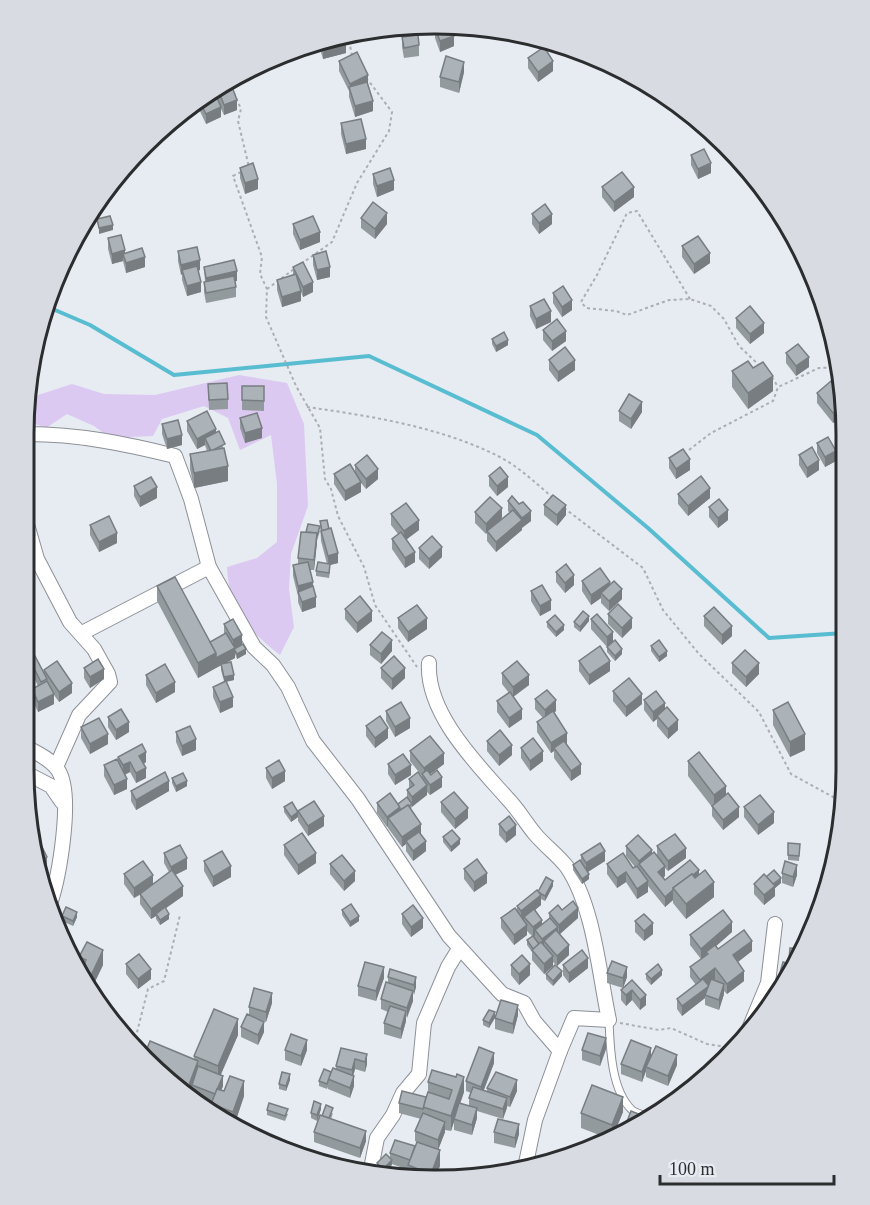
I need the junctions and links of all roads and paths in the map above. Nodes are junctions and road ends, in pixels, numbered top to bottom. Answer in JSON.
{"nodes":[{"id":1,"x":350,"y":44,"type":"edge"},
{"id":2,"x":353,"y":59,"type":"edge"},
{"id":3,"x":367,"y":78,"type":"edge"},
{"id":4,"x":232,"y":90,"type":"edge"},
{"id":5,"x":267,"y":289,"type":"junction"},
{"id":6,"x":690,"y":299,"type":"junction"},
{"id":7,"x":762,"y":367,"type":"edge"},
{"id":8,"x":830,"y":367,"type":"edge"},
{"id":9,"x":770,"y":374,"type":"edge"},
{"id":10,"x":778,"y":387,"type":"junction"},
{"id":11,"x":308,"y":407,"type":"junction"},
{"id":12,"x":34,"y":434,"type":"edge"},
{"id":13,"x":689,"y":450,"type":"dead end"},
{"id":14,"x":34,"y":549,"type":"edge"},
{"id":15,"x":209,"y":567,"type":"junction"},
{"id":16,"x":82,"y":633,"type":"junction"},
{"id":17,"x":429,"y":670,"type":"joint"},
{"id":18,"x":34,"y":753,"type":"edge"},
{"id":19,"x":56,"y":767,"type":"junction"},
{"id":20,"x":34,"y":777,"type":"edge"},
{"id":21,"x":835,"y":798,"type":"edge"},
{"id":22,"x":65,"y":806,"type":"junction"},
{"id":23,"x":54,"y":892,"type":"edge"},
{"id":24,"x":180,"y":915,"type":"dead end"},
{"id":25,"x":775,"y":924,"type":"dead end"},
{"id":26,"x":459,"y":949,"type":"junction"},
{"id":27,"x":758,"y":1007,"type":"edge"},
{"id":28,"x":609,"y":1020,"type":"junction"},
{"id":29,"x":136,"y":1036,"type":"edge"},
{"id":30,"x":724,"y":1046,"type":"edge"},
{"id":31,"x":560,"y":1051,"type":"junction"},
{"id":32,"x":641,"y":1114,"type":"edge"},
{"id":33,"x":527,"y":1160,"type":"edge"},
{"id":34,"x":372,"y":1165,"type":"edge"}],
"edges":[{"from":1,"to":2,"type":"path"},
{"from":3,"to":5,"type":"path"},
{"from":4,"to":5,"type":"path"},
{"from":5,"to":11,"type":"path"},
{"from":6,"to":6,"type":"path"},
{"from":6,"to":7,"type":"path"},
{"from":8,"to":10,"type":"path"},
{"from":9,"to":10,"type":"path"},
{"from":10,"to":13,"type":"path"},
{"from":11,"to":17,"type":"path"},
{"from":11,"to":21,"type":"path"},
{"from":12,"to":15,"type":"street"},
{"from":14,"to":16,"type":"street"},
{"from":15,"to":16,"type":"street"},
{"from":15,"to":26,"type":"street"},
{"from":16,"to":19,"type":"street"},
{"from":17,"to":28,"type":"street"},
{"from":18,"to":19,"type":"street"},
{"from":19,"to":22,"type":"street"},
{"from":20,"to":22,"type":"street"},
{"from":22,"to":23,"type":"street"},
{"from":24,"to":29,"type":"path"},
{"from":25,"to":27,"type":"street"},
{"from":26,"to":31,"type":"street"},
{"from":26,"to":34,"type":"street"},
{"from":28,"to":30,"type":"path"},
{"from":28,"to":31,"type":"street"},
{"from":28,"to":32,"type":"lane"},
{"from":31,"to":33,"type":"street"}]}
